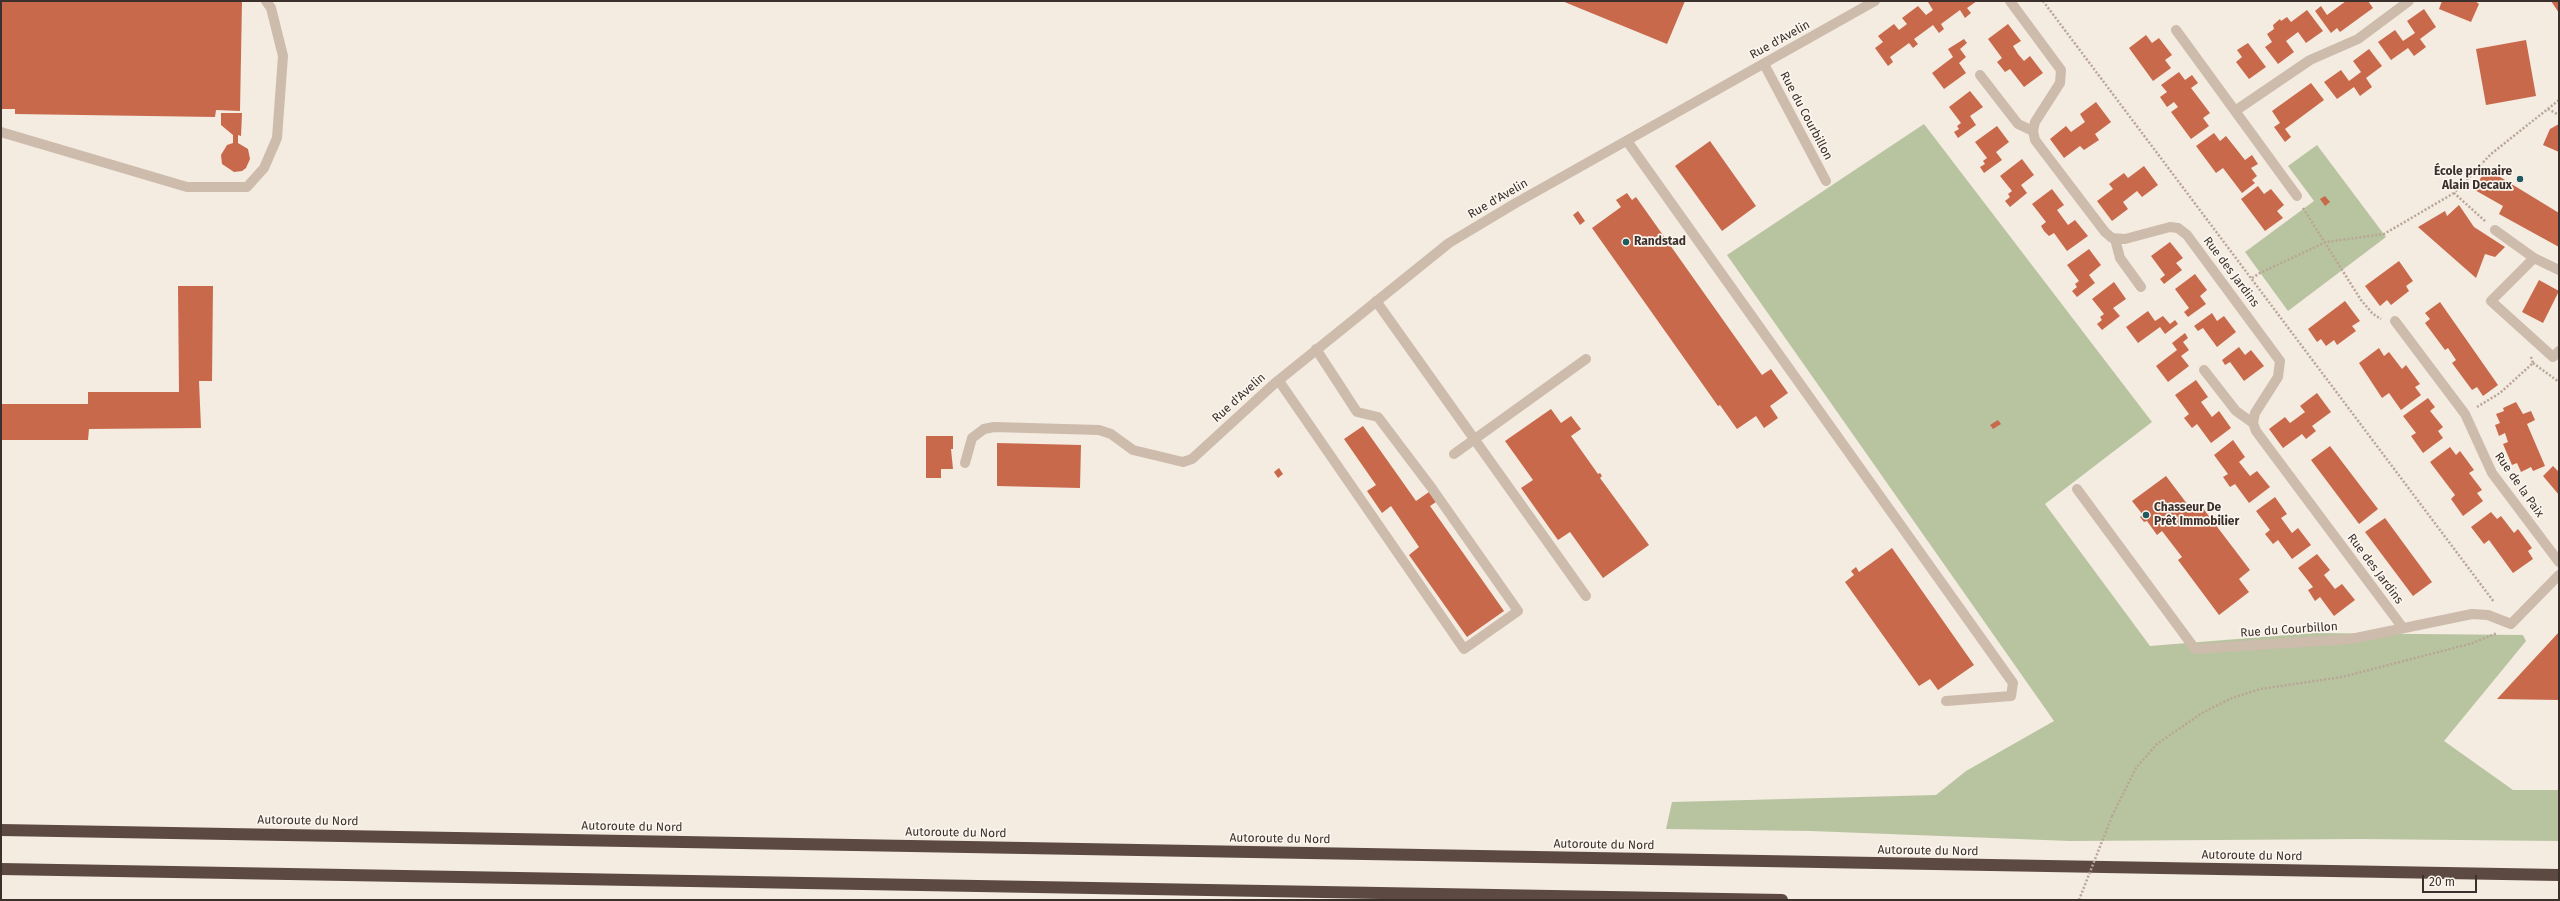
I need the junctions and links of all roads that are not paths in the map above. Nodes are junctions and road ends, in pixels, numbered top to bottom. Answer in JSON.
{"nodes":[{"id":1,"x":266,"y":1,"type":"edge"},
{"id":2,"x":1875,"y":1,"type":"edge"},
{"id":3,"x":2010,"y":1,"type":"edge"},
{"id":4,"x":2408,"y":1,"type":"edge"},
{"id":5,"x":2176,"y":30,"type":"dead end"},
{"id":6,"x":1764,"y":64,"type":"junction"},
{"id":7,"x":1980,"y":75,"type":"dead end"},
{"id":8,"x":2235,"y":111,"type":"junction"},
{"id":9,"x":2033,"y":131,"type":"junction"},
{"id":10,"x":1,"y":132,"type":"edge"},
{"id":11,"x":1627,"y":141,"type":"junction"},
{"id":12,"x":1826,"y":181,"type":"dead end"},
{"id":13,"x":2297,"y":196,"type":"road end"},
{"id":14,"x":2495,"y":230,"type":"road end"},
{"id":15,"x":2115,"y":239,"type":"junction"},
{"id":16,"x":2534,"y":258,"type":"junction"},
{"id":17,"x":2559,"y":270,"type":"edge"},
{"id":18,"x":2141,"y":287,"type":"dead end"},
{"id":19,"x":1376,"y":301,"type":"junction"},
{"id":20,"x":2395,"y":321,"type":"road end"},
{"id":21,"x":1316,"y":349,"type":"junction"},
{"id":22,"x":2559,"y":351,"type":"edge"},
{"id":23,"x":1586,"y":359,"type":"dead end"},
{"id":24,"x":2204,"y":370,"type":"dead end"},
{"id":25,"x":1279,"y":381,"type":"junction"},
{"id":26,"x":2253,"y":423,"type":"junction"},
{"id":27,"x":1474,"y":440,"type":"junction"},
{"id":28,"x":1454,"y":454,"type":"dead end"},
{"id":29,"x":965,"y":463,"type":"dead end"},
{"id":30,"x":2077,"y":489,"type":"dead end"},
{"id":31,"x":2559,"y":562,"type":"edge"},
{"id":32,"x":2559,"y":575,"type":"edge"},
{"id":33,"x":1586,"y":596,"type":"dead end"},
{"id":34,"x":2403,"y":628,"type":"junction"},
{"id":35,"x":1946,"y":701,"type":"dead end"},
{"id":36,"x":1,"y":830,"type":"edge"},
{"id":37,"x":1,"y":869,"type":"edge"},
{"id":38,"x":2559,"y":875,"type":"edge"},
{"id":39,"x":1782,"y":900,"type":"edge"}],
"edges":[{"from":1,"to":10,"type":"street"},
{"from":2,"to":6,"type":"street","name":"Rue d'Avelin"},
{"from":3,"to":9,"type":"street"},
{"from":4,"to":8,"type":"street"},
{"from":5,"to":8,"type":"street"},
{"from":6,"to":11,"type":"street","name":"Rue d'Avelin"},
{"from":6,"to":12,"type":"street","name":"Rue du Courbillon"},
{"from":7,"to":9,"type":"street"},
{"from":8,"to":13,"type":"street"},
{"from":9,"to":15,"type":"street"},
{"from":11,"to":19,"type":"street","name":"Rue d'Avelin"},
{"from":11,"to":35,"type":"street"},
{"from":14,"to":16,"type":"street"},
{"from":15,"to":18,"type":"street"},
{"from":15,"to":26,"type":"street","name":"Rue des Jardins"},
{"from":16,"to":17,"type":"street"},
{"from":16,"to":22,"type":"street"},
{"from":19,"to":21,"type":"street","name":"Rue d'Avelin"},
{"from":19,"to":27,"type":"street"},
{"from":20,"to":31,"type":"street","name":"Rue de la Paix"},
{"from":21,"to":25,"type":"street","name":"Rue d'Avelin"},
{"from":21,"to":25,"type":"street"},
{"from":23,"to":27,"type":"street"},
{"from":24,"to":26,"type":"street"},
{"from":25,"to":29,"type":"street","name":"Rue d'Avelin"},
{"from":26,"to":34,"type":"street","name":"Rue des Jardins"},
{"from":27,"to":28,"type":"street"},
{"from":27,"to":33,"type":"street"},
{"from":30,"to":34,"type":"street","name":"Rue du Courbillon"},
{"from":32,"to":34,"type":"street","name":"Rue du Courbillon"},
{"from":36,"to":38,"type":"highway","name":"Autoroute du Nord"},
{"from":37,"to":39,"type":"highway"}]}
